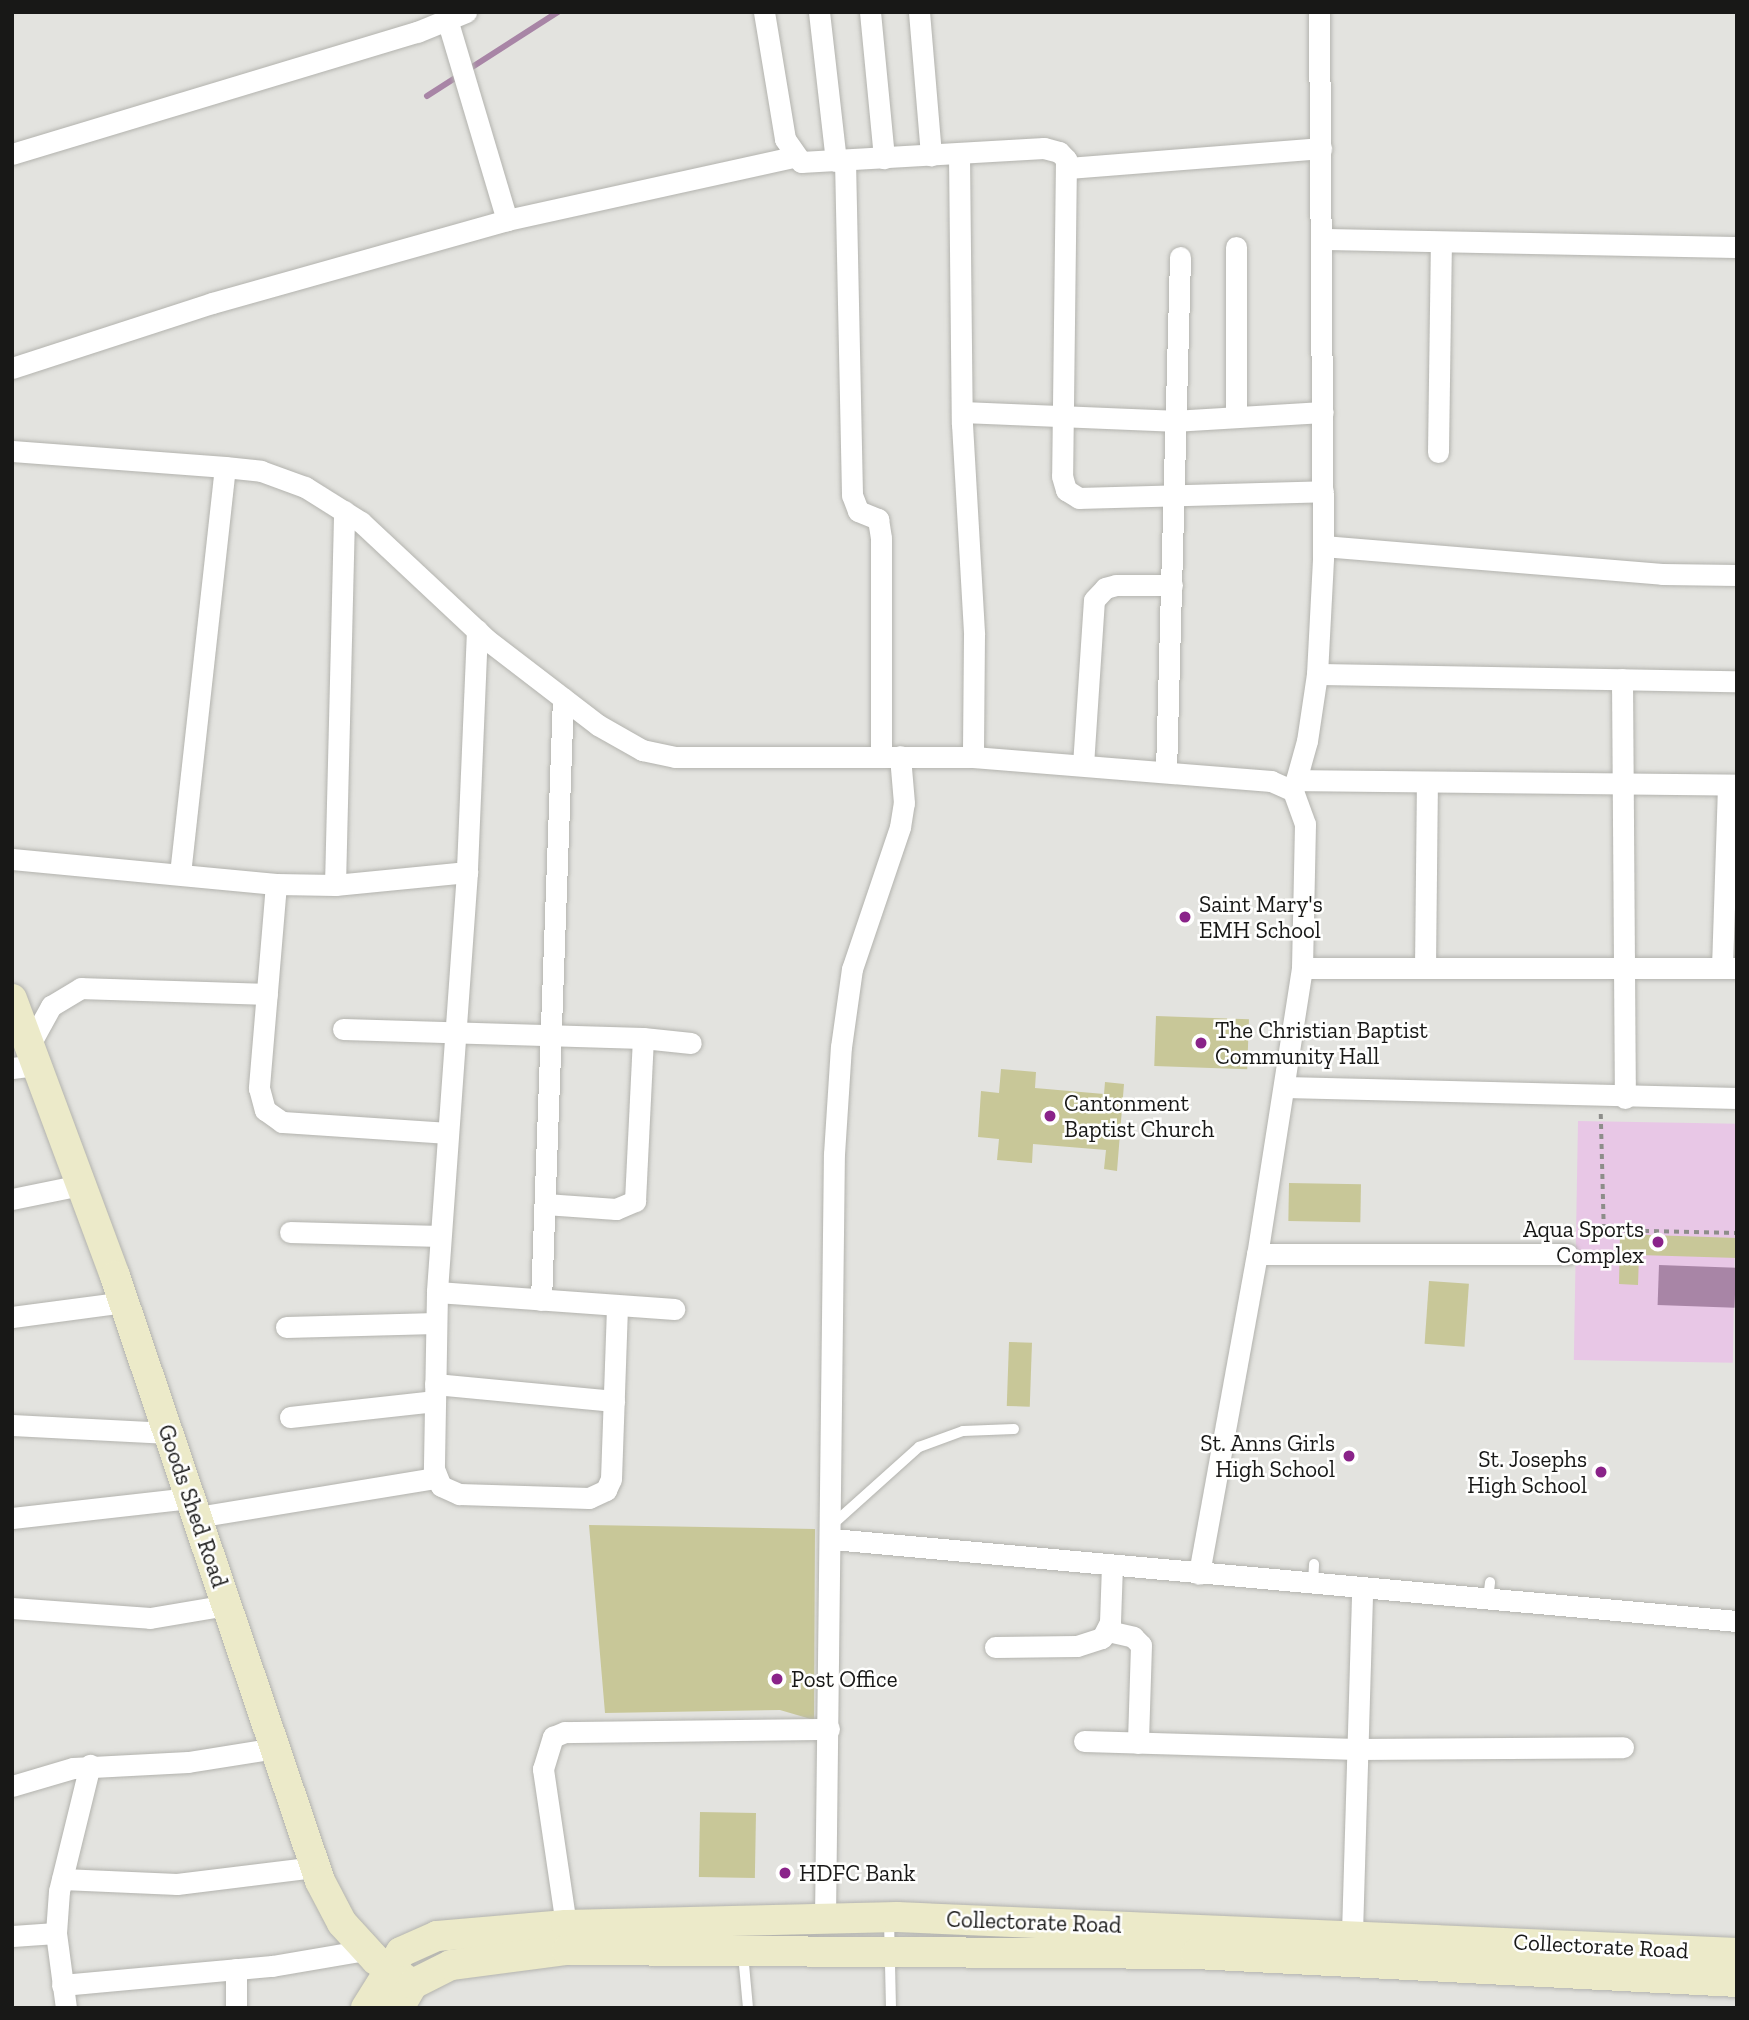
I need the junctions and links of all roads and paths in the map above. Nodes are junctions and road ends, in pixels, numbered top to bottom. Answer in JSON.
{"nodes":[{"id":1,"x":764,"y":12,"type":"edge"},
{"id":2,"x":819,"y":12,"type":"edge"},
{"id":3,"x":870,"y":12,"type":"edge"},
{"id":4,"x":919,"y":12,"type":"edge"},
{"id":5,"x":1319,"y":12,"type":"edge"},
{"id":6,"x":456,"y":16,"type":"edge"},
{"id":7,"x":1321,"y":148,"type":"junction"},
{"id":8,"x":12,"y":154,"type":"edge"},
{"id":9,"x":959,"y":155,"type":"junction"},
{"id":10,"x":931,"y":156,"type":"junction"},
{"id":11,"x":794,"y":157,"type":"junction"},
{"id":12,"x":884,"y":159,"type":"junction"},
{"id":13,"x":841,"y":160,"type":"junction"},
{"id":14,"x":1069,"y":168,"type":"junction"},
{"id":15,"x":507,"y":220,"type":"junction"},
{"id":16,"x":1324,"y":239,"type":"junction"},
{"id":17,"x":1441,"y":242,"type":"junction"},
{"id":18,"x":1236,"y":247,"type":"dead end"},
{"id":19,"x":1737,"y":247,"type":"edge"},
{"id":20,"x":1180,"y":257,"type":"dead end"},
{"id":21,"x":12,"y":368,"type":"edge"},
{"id":22,"x":962,"y":412,"type":"junction"},
{"id":23,"x":1323,"y":412,"type":"junction"},
{"id":24,"x":1065,"y":416,"type":"junction"},
{"id":25,"x":1236,"y":417,"type":"junction"},
{"id":26,"x":1173,"y":421,"type":"junction"},
{"id":27,"x":12,"y":451,"type":"edge"},
{"id":28,"x":1438,"y":452,"type":"dead end"},
{"id":29,"x":225,"y":467,"type":"junction"},
{"id":30,"x":1323,"y":491,"type":"junction"},
{"id":31,"x":1173,"y":498,"type":"junction"},
{"id":32,"x":344,"y":511,"type":"junction"},
{"id":33,"x":1323,"y":546,"type":"junction"},
{"id":34,"x":1737,"y":575,"type":"edge"},
{"id":35,"x":1172,"y":585,"type":"junction"},
{"id":36,"x":477,"y":630,"type":"junction"},
{"id":37,"x":1317,"y":674,"type":"junction"},
{"id":38,"x":1622,"y":679,"type":"junction"},
{"id":39,"x":1737,"y":681,"type":"edge"},
{"id":40,"x":563,"y":698,"type":"junction"},
{"id":41,"x":890,"y":756,"type":"junction"},
{"id":42,"x":974,"y":757,"type":"junction"},
{"id":43,"x":1083,"y":765,"type":"junction"},
{"id":44,"x":1166,"y":772,"type":"junction"},
{"id":45,"x":1427,"y":782,"type":"junction"},
{"id":46,"x":1624,"y":784,"type":"junction"},
{"id":47,"x":1733,"y":785,"type":"edge"},
{"id":48,"x":1294,"y":786,"type":"junction"},
{"id":49,"x":12,"y":859,"type":"edge"},
{"id":50,"x":467,"y":872,"type":"junction"},
{"id":51,"x":180,"y":874,"type":"junction"},
{"id":52,"x":276,"y":884,"type":"junction"},
{"id":53,"x":335,"y":885,"type":"junction"},
{"id":54,"x":1625,"y":967,"type":"junction"},
{"id":55,"x":1730,"y":967,"type":"edge"},
{"id":56,"x":1302,"y":968,"type":"junction"},
{"id":57,"x":1425,"y":968,"type":"junction"},
{"id":58,"x":267,"y":994,"type":"junction"},
{"id":59,"x":12,"y":999,"type":"edge"},
{"id":60,"x":343,"y":1028,"type":"dead end"},
{"id":61,"x":452,"y":1034,"type":"junction"},
{"id":62,"x":551,"y":1036,"type":"junction"},
{"id":63,"x":643,"y":1038,"type":"junction"},
{"id":64,"x":691,"y":1043,"type":"dead end"},
{"id":65,"x":26,"y":1059,"type":"edge"},
{"id":66,"x":1285,"y":1087,"type":"junction"},
{"id":67,"x":1601,"y":1097,"type":"junction"},
{"id":68,"x":1625,"y":1098,"type":"junction"},
{"id":69,"x":1737,"y":1098,"type":"edge"},
{"id":70,"x":446,"y":1133,"type":"junction"},
{"id":71,"x":81,"y":1185,"type":"junction"},
{"id":72,"x":12,"y":1199,"type":"edge"},
{"id":73,"x":545,"y":1203,"type":"junction"},
{"id":74,"x":290,"y":1232,"type":"dead end"},
{"id":75,"x":1737,"y":1233,"type":"edge"},
{"id":76,"x":440,"y":1236,"type":"junction"},
{"id":77,"x":1257,"y":1254,"type":"junction"},
{"id":78,"x":1567,"y":1254,"type":"dead end"},
{"id":79,"x":437,"y":1292,"type":"junction"},
{"id":80,"x":541,"y":1300,"type":"junction"},
{"id":81,"x":124,"y":1302,"type":"junction"},
{"id":82,"x":618,"y":1307,"type":"junction"},
{"id":83,"x":674,"y":1309,"type":"dead end"},
{"id":84,"x":12,"y":1317,"type":"edge"},
{"id":85,"x":436,"y":1323,"type":"junction"},
{"id":86,"x":286,"y":1326,"type":"dead end"},
{"id":87,"x":435,"y":1393,"type":"junction"},
{"id":88,"x":614,"y":1401,"type":"junction"},
{"id":89,"x":290,"y":1417,"type":"dead end"},
{"id":90,"x":12,"y":1425,"type":"edge"},
{"id":91,"x":1014,"y":1429,"type":"dead end"},
{"id":92,"x":169,"y":1433,"type":"junction"},
{"id":93,"x":436,"y":1478,"type":"junction"},
{"id":94,"x":194,"y":1507,"type":"junction"},
{"id":95,"x":12,"y":1518,"type":"edge"},
{"id":96,"x":832,"y":1532,"type":"junction"},
{"id":97,"x":1112,"y":1566,"type":"junction"},
{"id":98,"x":1199,"y":1574,"type":"junction"},
{"id":99,"x":1362,"y":1588,"type":"junction"},
{"id":100,"x":227,"y":1605,"type":"junction"},
{"id":101,"x":12,"y":1608,"type":"edge"},
{"id":102,"x":1737,"y":1621,"type":"edge"},
{"id":103,"x":1108,"y":1631,"type":"junction"},
{"id":104,"x":995,"y":1647,"type":"dead end"},
{"id":105,"x":829,"y":1729,"type":"junction"},
{"id":106,"x":1084,"y":1741,"type":"dead end"},
{"id":107,"x":1138,"y":1743,"type":"junction"},
{"id":108,"x":1623,"y":1747,"type":"dead end"},
{"id":109,"x":275,"y":1748,"type":"junction"},
{"id":110,"x":1357,"y":1749,"type":"junction"},
{"id":111,"x":90,"y":1765,"type":"junction"},
{"id":112,"x":12,"y":1786,"type":"edge"},
{"id":113,"x":316,"y":1867,"type":"junction"},
{"id":114,"x":62,"y":1879,"type":"junction"},
{"id":115,"x":889,"y":1917,"type":"junction"},
{"id":116,"x":825,"y":1918,"type":"junction"},
{"id":117,"x":566,"y":1925,"type":"junction"},
{"id":118,"x":56,"y":1933,"type":"junction"},
{"id":119,"x":1352,"y":1933,"type":"junction"},
{"id":120,"x":12,"y":1936,"type":"edge"},
{"id":121,"x":742,"y":1936,"type":"junction"},
{"id":122,"x":888,"y":1949,"type":"junction"},
{"id":123,"x":1737,"y":1953,"type":"edge"},
{"id":124,"x":377,"y":1959,"type":"junction"},
{"id":125,"x":236,"y":1969,"type":"junction"},
{"id":126,"x":1737,"y":1982,"type":"edge"},
{"id":127,"x":62,"y":1985,"type":"junction"},
{"id":128,"x":406,"y":1996,"type":"edge"},
{"id":129,"x":66,"y":2008,"type":"edge"},
{"id":130,"x":236,"y":2008,"type":"edge"},
{"id":131,"x":366,"y":2008,"type":"edge"},
{"id":132,"x":748,"y":2008,"type":"edge"},
{"id":133,"x":891,"y":2008,"type":"edge"}],
"edges":[{"from":1,"to":11,"type":"street"},
{"from":2,"to":13,"type":"street"},
{"from":3,"to":12,"type":"street"},
{"from":4,"to":10,"type":"street"},
{"from":5,"to":7,"type":"street"},
{"from":6,"to":8,"type":"street"},
{"from":6,"to":15,"type":"street"},
{"from":7,"to":14,"type":"street"},
{"from":7,"to":16,"type":"street"},
{"from":9,"to":10,"type":"street"},
{"from":9,"to":14,"type":"street"},
{"from":9,"to":22,"type":"street"},
{"from":10,"to":12,"type":"street"},
{"from":11,"to":13,"type":"street"},
{"from":11,"to":15,"type":"street"},
{"from":12,"to":13,"type":"street"},
{"from":13,"to":41,"type":"street"},
{"from":14,"to":24,"type":"street"},
{"from":15,"to":21,"type":"street"},
{"from":16,"to":17,"type":"street"},
{"from":16,"to":23,"type":"street"},
{"from":17,"to":19,"type":"street"},
{"from":17,"to":28,"type":"street"},
{"from":18,"to":25,"type":"street"},
{"from":20,"to":26,"type":"street"},
{"from":22,"to":24,"type":"street"},
{"from":22,"to":42,"type":"street"},
{"from":23,"to":25,"type":"street"},
{"from":23,"to":30,"type":"street"},
{"from":24,"to":26,"type":"street"},
{"from":24,"to":31,"type":"street"},
{"from":25,"to":26,"type":"street"},
{"from":26,"to":31,"type":"street"},
{"from":27,"to":29,"type":"street"},
{"from":29,"to":32,"type":"street"},
{"from":29,"to":51,"type":"street"},
{"from":30,"to":31,"type":"street"},
{"from":30,"to":33,"type":"street"},
{"from":31,"to":35,"type":"street"},
{"from":32,"to":36,"type":"street"},
{"from":32,"to":53,"type":"street"},
{"from":33,"to":34,"type":"street"},
{"from":33,"to":37,"type":"street"},
{"from":35,"to":43,"type":"street"},
{"from":35,"to":44,"type":"street"},
{"from":36,"to":40,"type":"street"},
{"from":36,"to":50,"type":"street"},
{"from":37,"to":38,"type":"street"},
{"from":37,"to":48,"type":"street"},
{"from":38,"to":39,"type":"street"},
{"from":38,"to":46,"type":"street"},
{"from":40,"to":41,"type":"street"},
{"from":40,"to":62,"type":"street"},
{"from":41,"to":42,"type":"street"},
{"from":41,"to":96,"type":"street"},
{"from":42,"to":43,"type":"street"},
{"from":43,"to":44,"type":"street"},
{"from":44,"to":48,"type":"street"},
{"from":45,"to":46,"type":"street"},
{"from":45,"to":48,"type":"street"},
{"from":45,"to":57,"type":"street"},
{"from":46,"to":47,"type":"street"},
{"from":46,"to":54,"type":"street"},
{"from":47,"to":55,"type":"street"},
{"from":48,"to":56,"type":"street"},
{"from":49,"to":51,"type":"street"},
{"from":50,"to":53,"type":"street"},
{"from":50,"to":61,"type":"street"},
{"from":51,"to":52,"type":"street"},
{"from":52,"to":53,"type":"street"},
{"from":52,"to":58,"type":"street"},
{"from":54,"to":55,"type":"street"},
{"from":54,"to":57,"type":"street"},
{"from":54,"to":68,"type":"street"},
{"from":56,"to":57,"type":"street"},
{"from":56,"to":66,"type":"street"},
{"from":58,"to":65,"type":"street"},
{"from":58,"to":70,"type":"street"},
{"from":59,"to":65,"type":"street","name":"Goods Shed Road"},
{"from":60,"to":61,"type":"street"},
{"from":61,"to":62,"type":"street"},
{"from":61,"to":70,"type":"street"},
{"from":62,"to":63,"type":"street"},
{"from":62,"to":73,"type":"street"},
{"from":63,"to":64,"type":"street"},
{"from":63,"to":73,"type":"street"},
{"from":65,"to":71,"type":"street","name":"Goods Shed Road"},
{"from":66,"to":67,"type":"street"},
{"from":66,"to":77,"type":"street"},
{"from":67,"to":68,"type":"street"},
{"from":67,"to":75,"type":"path"},
{"from":68,"to":69,"type":"street"},
{"from":70,"to":76,"type":"street"},
{"from":71,"to":72,"type":"street"},
{"from":71,"to":81,"type":"street","name":"Goods Shed Road"},
{"from":73,"to":80,"type":"street"},
{"from":74,"to":76,"type":"street"},
{"from":76,"to":79,"type":"street"},
{"from":77,"to":78,"type":"street"},
{"from":77,"to":98,"type":"street"},
{"from":79,"to":80,"type":"street"},
{"from":79,"to":85,"type":"street"},
{"from":80,"to":82,"type":"street"},
{"from":81,"to":84,"type":"street"},
{"from":81,"to":92,"type":"street","name":"Goods Shed Road"},
{"from":82,"to":83,"type":"street"},
{"from":82,"to":88,"type":"street"},
{"from":85,"to":86,"type":"street"},
{"from":85,"to":87,"type":"street"},
{"from":87,"to":88,"type":"street"},
{"from":87,"to":89,"type":"street"},
{"from":87,"to":93,"type":"street"},
{"from":88,"to":93,"type":"street"},
{"from":90,"to":92,"type":"street"},
{"from":91,"to":96,"type":"lane"},
{"from":92,"to":94,"type":"street","name":"Goods Shed Road"},
{"from":93,"to":94,"type":"street"},
{"from":94,"to":95,"type":"street"},
{"from":94,"to":100,"type":"street","name":"Goods Shed Road"},
{"from":96,"to":97,"type":"street"},
{"from":96,"to":105,"type":"street"},
{"from":97,"to":98,"type":"street"},
{"from":97,"to":103,"type":"street"},
{"from":98,"to":99,"type":"street"},
{"from":99,"to":102,"type":"street"},
{"from":99,"to":110,"type":"street"},
{"from":100,"to":101,"type":"street"},
{"from":100,"to":109,"type":"street","name":"Goods Shed Road"},
{"from":103,"to":104,"type":"street"},
{"from":103,"to":107,"type":"street"},
{"from":105,"to":116,"type":"street"},
{"from":105,"to":117,"type":"street"},
{"from":106,"to":107,"type":"street"},
{"from":107,"to":110,"type":"street"},
{"from":108,"to":110,"type":"street"},
{"from":109,"to":111,"type":"street"},
{"from":109,"to":113,"type":"street","name":"Goods Shed Road"},
{"from":110,"to":119,"type":"street"},
{"from":111,"to":112,"type":"street"},
{"from":111,"to":114,"type":"street"},
{"from":113,"to":114,"type":"street"},
{"from":113,"to":124,"type":"street","name":"Goods Shed Road"},
{"from":114,"to":118,"type":"street"},
{"from":115,"to":116,"type":"street","name":"Collectorate Road"},
{"from":115,"to":119,"type":"street","name":"Collectorate Road"},
{"from":115,"to":122,"type":"lane"},
{"from":116,"to":121,"type":"street","name":"Collectorate Road"},
{"from":117,"to":121,"type":"street","name":"Collectorate Road"},
{"from":117,"to":124,"type":"street","name":"Collectorate Road"},
{"from":118,"to":120,"type":"street"},
{"from":118,"to":127,"type":"street"},
{"from":119,"to":123,"type":"street","name":"Collectorate Road"},
{"from":121,"to":122,"type":"street","name":"Collectorate Road"},
{"from":121,"to":128,"type":"street","name":"Collectorate Road"},
{"from":121,"to":132,"type":"lane"},
{"from":122,"to":126,"type":"street","name":"Collectorate Road"},
{"from":122,"to":133,"type":"lane"},
{"from":124,"to":125,"type":"street"},
{"from":124,"to":128,"type":"street","name":"Goods Shed Road"},
{"from":124,"to":131,"type":"street","name":"Collectorate Road"},
{"from":125,"to":127,"type":"street"},
{"from":125,"to":130,"type":"street"},
{"from":127,"to":129,"type":"street"}]}
